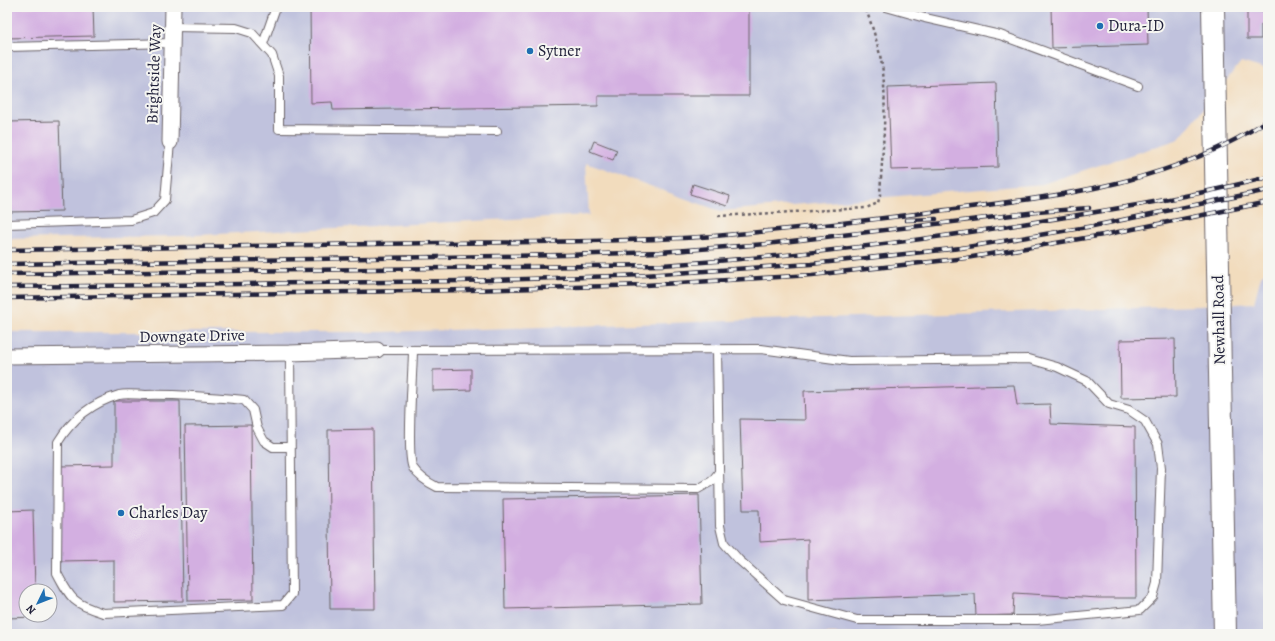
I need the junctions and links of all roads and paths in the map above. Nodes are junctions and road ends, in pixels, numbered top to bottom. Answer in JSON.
{"nodes":[{"id":1,"x":173,"y":7,"type":"edge"},
{"id":2,"x":276,"y":7,"type":"edge"},
{"id":3,"x":865,"y":7,"type":"edge"},
{"id":4,"x":886,"y":7,"type":"edge"},
{"id":5,"x":1213,"y":7,"type":"edge"},
{"id":6,"x":173,"y":27,"type":"junction"},
{"id":7,"x":173,"y":43,"type":"junction"},
{"id":8,"x":263,"y":44,"type":"junction"},
{"id":9,"x":7,"y":47,"type":"edge"},
{"id":10,"x":1138,"y":86,"type":"dead end"},
{"id":11,"x":497,"y":131,"type":"dead end"},
{"id":12,"x":170,"y":142,"type":"joint"},
{"id":13,"x":718,"y":216,"type":"dead end"},
{"id":14,"x":7,"y":224,"type":"edge"},
{"id":15,"x":716,"y":349,"type":"junction"},
{"id":16,"x":377,"y":350,"type":"joint"},
{"id":17,"x":413,"y":350,"type":"junction"},
{"id":18,"x":290,"y":354,"type":"junction"},
{"id":19,"x":7,"y":356,"type":"edge"},
{"id":20,"x":290,"y":447,"type":"junction"},
{"id":21,"x":719,"y":472,"type":"junction"},
{"id":22,"x":1225,"y":634,"type":"edge"}],
"edges":[{"from":1,"to":6,"type":"street","name":"Brightside Way"},
{"from":2,"to":8,"type":"lane"},
{"from":3,"to":13,"type":"path"},
{"from":4,"to":10,"type":"lane"},
{"from":5,"to":22,"type":"main road","name":"Newhall Road"},
{"from":6,"to":7,"type":"street","name":"Brightside Way"},
{"from":6,"to":8,"type":"lane"},
{"from":7,"to":9,"type":"lane"},
{"from":7,"to":12,"type":"street","name":"Brightside Way"},
{"from":8,"to":11,"type":"lane"},
{"from":12,"to":14,"type":"lane"},
{"from":15,"to":17,"type":"lane"},
{"from":15,"to":21,"type":"lane"},
{"from":15,"to":21,"type":"lane"},
{"from":16,"to":17,"type":"lane"},
{"from":16,"to":18,"type":"street","name":"Downgate Drive"},
{"from":17,"to":21,"type":"lane"},
{"from":18,"to":19,"type":"street","name":"Downgate Drive"},
{"from":18,"to":20,"type":"lane"},
{"from":20,"to":20,"type":"lane"}]}
